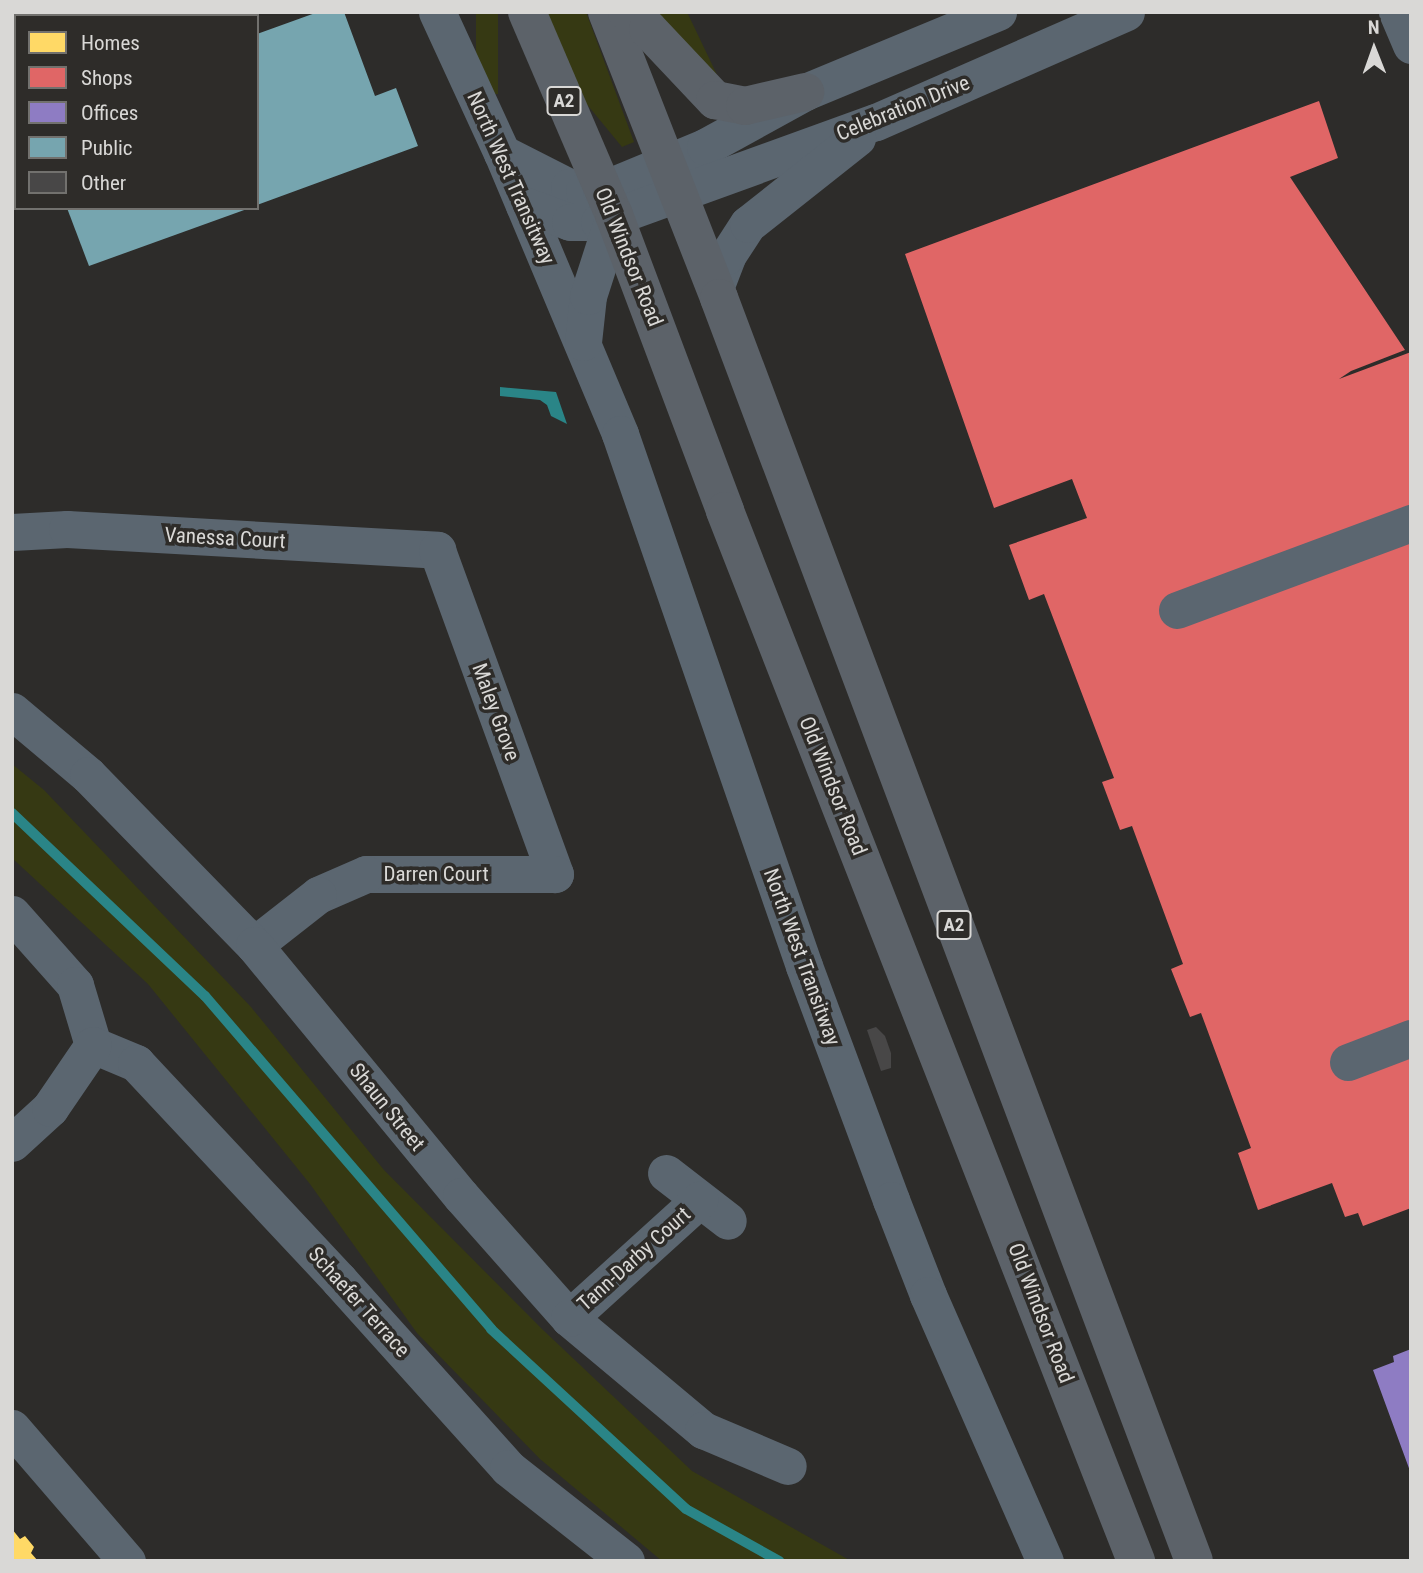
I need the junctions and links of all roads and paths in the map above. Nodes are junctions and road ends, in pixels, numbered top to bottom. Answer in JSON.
{"nodes":[{"id":1,"x":437,"y":12,"type":"edge"},
{"id":2,"x":527,"y":12,"type":"edge"},
{"id":3,"x":607,"y":12,"type":"edge"},
{"id":4,"x":627,"y":12,"type":"edge"},
{"id":5,"x":998,"y":12,"type":"edge"},
{"id":6,"x":1126,"y":12,"type":"edge"},
{"id":7,"x":1397,"y":12,"type":"edge"},
{"id":8,"x":1411,"y":45,"type":"edge"},
{"id":9,"x":806,"y":92,"type":"junction"},
{"id":10,"x":876,"y":122,"type":"junction"},
{"id":11,"x":502,"y":153,"type":"junction"},
{"id":12,"x":670,"y":178,"type":"junction"},
{"id":13,"x":608,"y":202,"type":"junction"},
{"id":14,"x":524,"y":205,"type":"junction"},
{"id":15,"x":715,"y":288,"type":"junction"},
{"id":16,"x":583,"y":344,"type":"junction"},
{"id":17,"x":1411,"y":523,"type":"edge"},
{"id":18,"x":12,"y":532,"type":"edge"},
{"id":19,"x":437,"y":550,"type":"joint"},
{"id":20,"x":1177,"y":610,"type":"dead end"},
{"id":21,"x":12,"y":710,"type":"edge"},
{"id":22,"x":555,"y":874,"type":"joint"},
{"id":23,"x":12,"y":914,"type":"edge"},
{"id":24,"x":254,"y":945,"type":"junction"},
{"id":25,"x":1411,"y":1038,"type":"edge"},
{"id":26,"x":93,"y":1045,"type":"junction"},
{"id":27,"x":1348,"y":1062,"type":"dead end"},
{"id":28,"x":12,"y":1143,"type":"edge"},
{"id":29,"x":666,"y":1173,"type":"dead end"},
{"id":30,"x":699,"y":1200,"type":"junction"},
{"id":31,"x":728,"y":1221,"type":"dead end"},
{"id":32,"x":569,"y":1318,"type":"junction"},
{"id":33,"x":12,"y":1428,"type":"edge"},
{"id":34,"x":789,"y":1466,"type":"dead end"},
{"id":35,"x":127,"y":1561,"type":"edge"},
{"id":36,"x":626,"y":1561,"type":"edge"},
{"id":37,"x":1045,"y":1561,"type":"edge"},
{"id":38,"x":1136,"y":1561,"type":"edge"},
{"id":39,"x":1194,"y":1561,"type":"edge"}],
"edges":[{"from":1,"to":11,"type":"street","name":"North West Transitway"},
{"from":2,"to":13,"type":"highway","name":"Old Windsor Road","number":"A2"},
{"from":3,"to":12,"type":"highway","number":"A2"},
{"from":4,"to":9,"type":"highway"},
{"from":5,"to":9,"type":"street"},
{"from":6,"to":10,"type":"street","name":"Celebration Drive"},
{"from":7,"to":8,"type":"street"},
{"from":9,"to":12,"type":"street"},
{"from":10,"to":12,"type":"street","name":"Celebration Drive"},
{"from":10,"to":15,"type":"street"},
{"from":11,"to":13,"type":"street"},
{"from":11,"to":14,"type":"street","name":"North West Transitway"},
{"from":12,"to":13,"type":"street"},
{"from":12,"to":15,"type":"highway","number":"A2"},
{"from":13,"to":14,"type":"street"},
{"from":13,"to":16,"type":"street","name":"North West Transitway"},
{"from":13,"to":38,"type":"highway","name":"Old Windsor Road","number":"A2"},
{"from":14,"to":16,"type":"street","name":"North West Transitway"},
{"from":15,"to":39,"type":"highway","number":"A2"},
{"from":16,"to":37,"type":"street","name":"North West Transitway"},
{"from":17,"to":20,"type":"street"},
{"from":18,"to":19,"type":"street","name":"Vanessa Court"},
{"from":19,"to":22,"type":"street","name":"Maley Grove"},
{"from":21,"to":24,"type":"street","name":"Shaun Street"},
{"from":22,"to":24,"type":"street","name":"Darren Court"},
{"from":23,"to":26,"type":"street"},
{"from":24,"to":32,"type":"street","name":"Shaun Street"},
{"from":25,"to":27,"type":"street"},
{"from":26,"to":28,"type":"street"},
{"from":26,"to":36,"type":"street","name":"Schaefer Terrace"},
{"from":29,"to":30,"type":"street","name":"Tann-Darby Court"},
{"from":30,"to":31,"type":"street","name":"Tann-Darby Court"},
{"from":30,"to":32,"type":"street","name":"Tann-Darby Court"},
{"from":32,"to":34,"type":"street","name":"Shaun Street"},
{"from":33,"to":35,"type":"street"}]}
